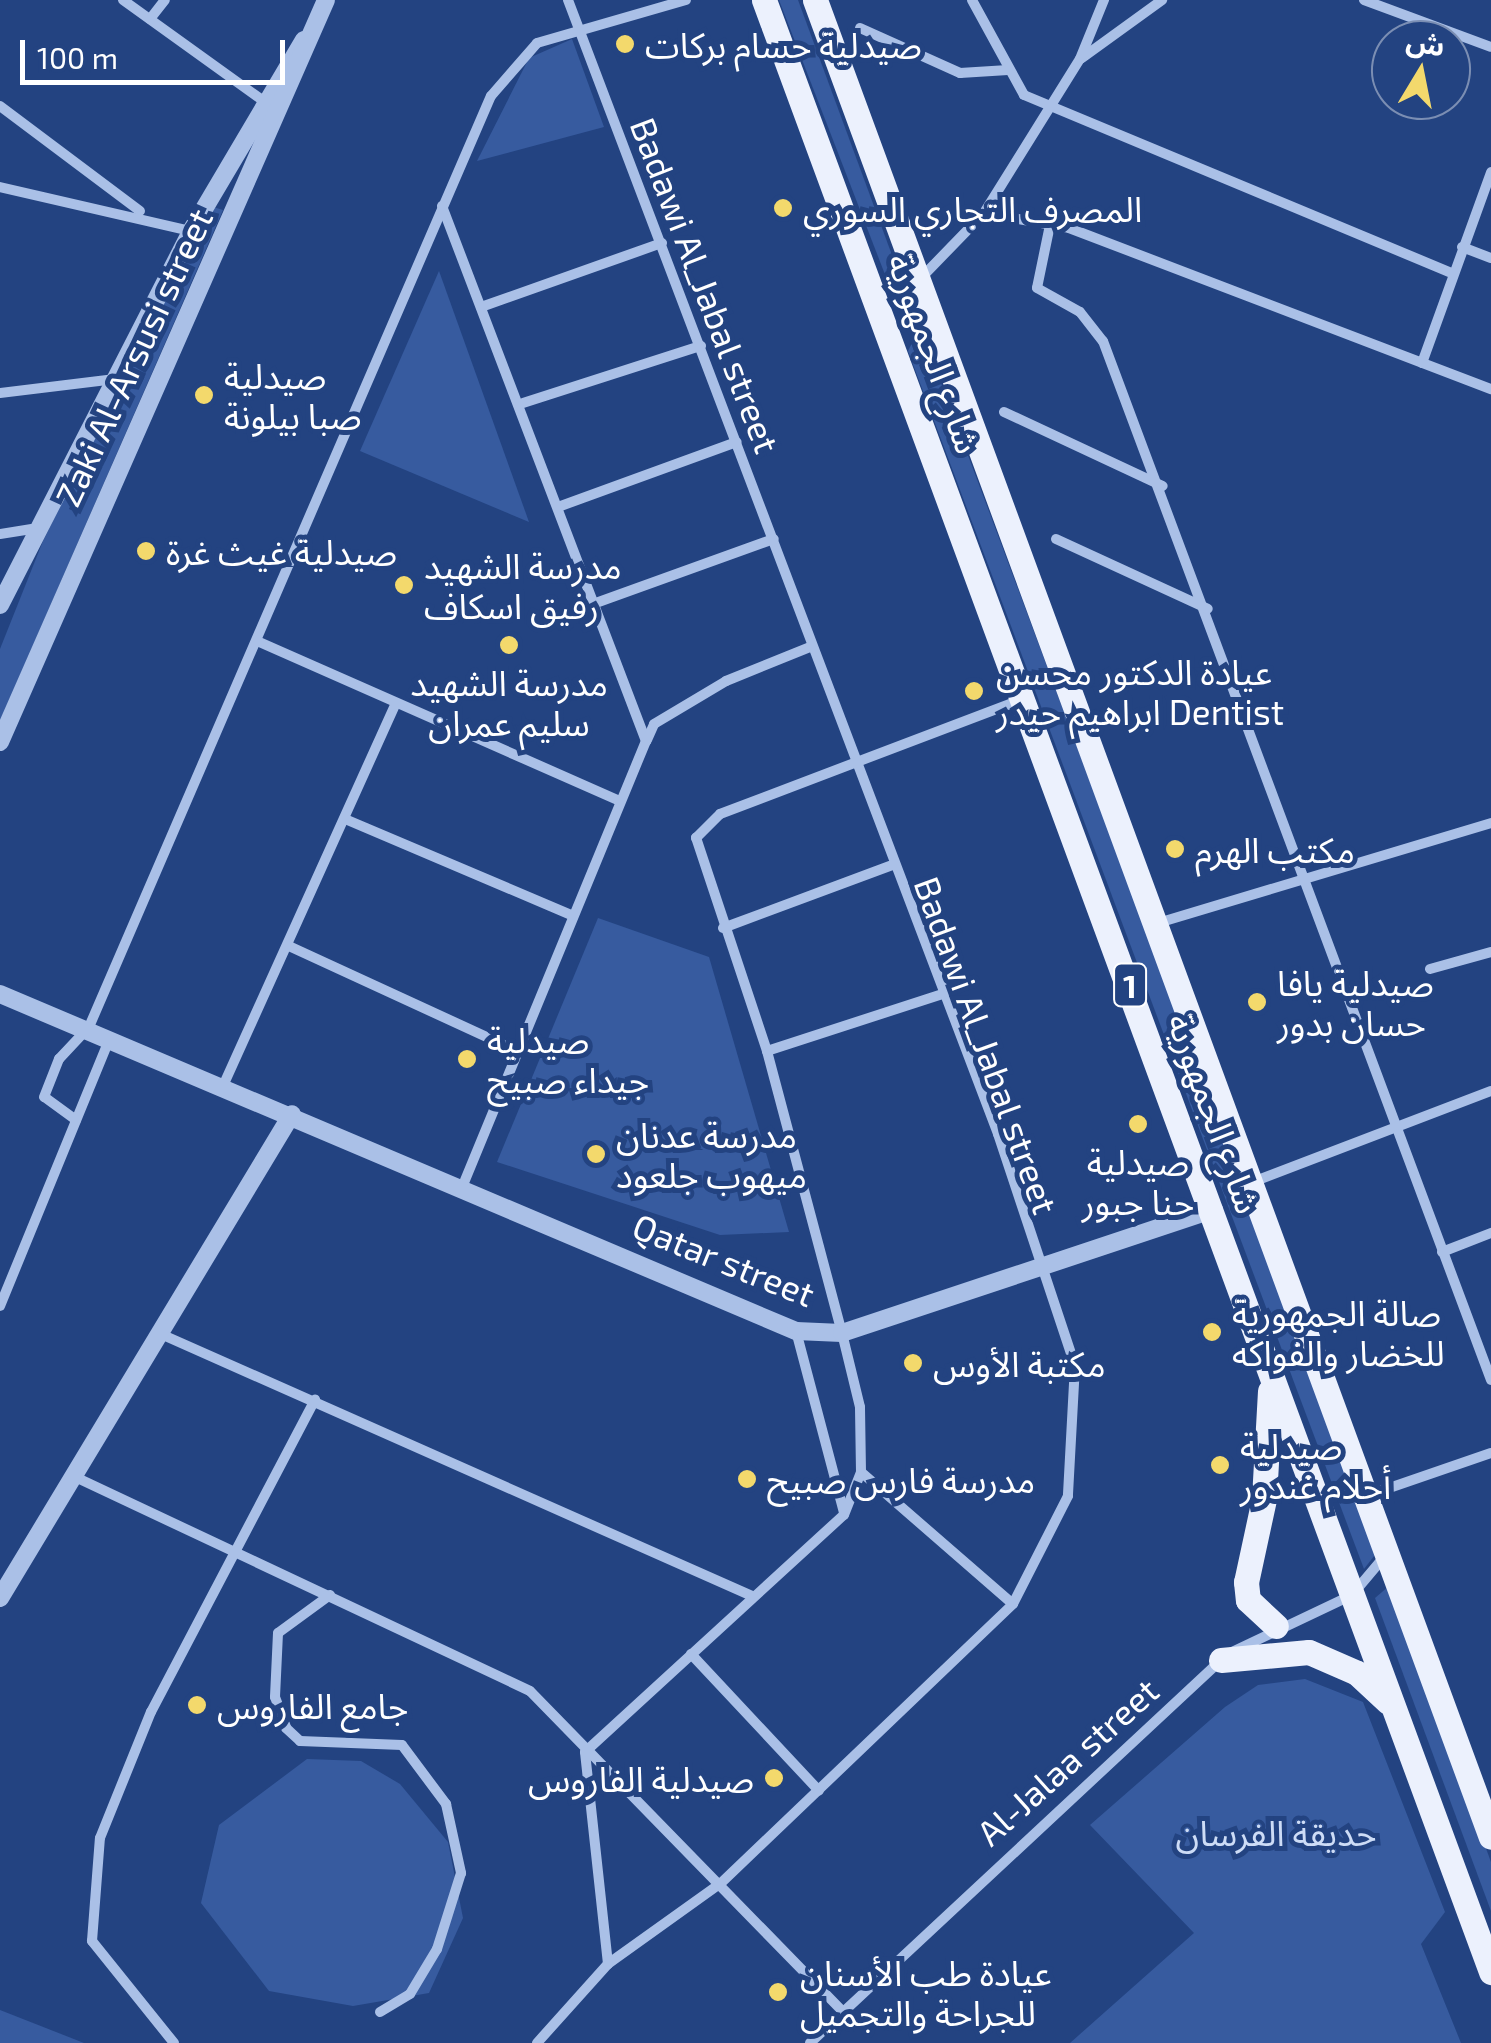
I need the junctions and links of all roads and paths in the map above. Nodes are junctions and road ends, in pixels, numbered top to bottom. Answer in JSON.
{"nodes":[{"id":1,"x":123,"y":0,"type":"edge"},
{"id":2,"x":165,"y":0,"type":"edge"},
{"id":3,"x":326,"y":0,"type":"edge"},
{"id":4,"x":568,"y":0,"type":"edge"},
{"id":5,"x":686,"y":0,"type":"edge"},
{"id":6,"x":764,"y":0,"type":"edge"},
{"id":7,"x":814,"y":0,"type":"edge"},
{"id":8,"x":972,"y":0,"type":"edge"},
{"id":9,"x":1104,"y":0,"type":"edge"},
{"id":10,"x":1162,"y":0,"type":"edge"},
{"id":11,"x":1364,"y":0,"type":"edge"},
{"id":12,"x":150,"y":19,"type":"junction"},
{"id":13,"x":860,"y":28,"type":"dead end"},
{"id":14,"x":310,"y":32,"type":"junction"},
{"id":15,"x":580,"y":32,"type":"junction"},
{"id":16,"x":1491,"y":47,"type":"edge"},
{"id":17,"x":1080,"y":59,"type":"junction"},
{"id":18,"x":1008,"y":70,"type":"junction"},
{"id":19,"x":265,"y":102,"type":"junction"},
{"id":20,"x":0,"y":106,"type":"edge"},
{"id":21,"x":1051,"y":106,"type":"junction"},
{"id":22,"x":1491,"y":172,"type":"edge"},
{"id":23,"x":0,"y":188,"type":"edge"},
{"id":24,"x":442,"y":206,"type":"junction"},
{"id":25,"x":984,"y":213,"type":"junction"},
{"id":26,"x":145,"y":214,"type":"junction"},
{"id":27,"x":1050,"y":225,"type":"junction"},
{"id":28,"x":192,"y":231,"type":"junction"},
{"id":29,"x":662,"y":243,"type":"junction"},
{"id":30,"x":1462,"y":247,"type":"junction"},
{"id":31,"x":1491,"y":258,"type":"edge"},
{"id":32,"x":1452,"y":273,"type":"junction"},
{"id":33,"x":920,"y":278,"type":"junction"},
{"id":34,"x":481,"y":307,"type":"junction"},
{"id":35,"x":702,"y":346,"type":"junction"},
{"id":36,"x":1422,"y":363,"type":"junction"},
{"id":37,"x":115,"y":379,"type":"junction"},
{"id":38,"x":1491,"y":389,"type":"edge"},
{"id":39,"x":0,"y":393,"type":"edge"},
{"id":40,"x":523,"y":404,"type":"junction"},
{"id":41,"x":1004,"y":412,"type":"dead end"},
{"id":42,"x":737,"y":442,"type":"junction"},
{"id":43,"x":1164,"y":486,"type":"junction"},
{"id":44,"x":558,"y":507,"type":"junction"},
{"id":45,"x":32,"y":529,"type":"junction"},
{"id":46,"x":0,"y":534,"type":"edge"},
{"id":47,"x":774,"y":538,"type":"junction"},
{"id":48,"x":1056,"y":538,"type":"dead end"},
{"id":49,"x":593,"y":604,"type":"junction"},
{"id":50,"x":0,"y":606,"type":"edge"},
{"id":51,"x":1208,"y":609,"type":"junction"},
{"id":52,"x":257,"y":640,"type":"junction"},
{"id":53,"x":810,"y":646,"type":"junction"},
{"id":54,"x":1023,"y":699,"type":"junction"},
{"id":55,"x":396,"y":703,"type":"junction"},
{"id":56,"x":646,"y":741,"type":"junction"},
{"id":57,"x":0,"y":742,"type":"edge"},
{"id":58,"x":858,"y":764,"type":"junction"},
{"id":59,"x":617,"y":800,"type":"junction"},
{"id":60,"x":345,"y":818,"type":"junction"},
{"id":61,"x":1491,"y":823,"type":"edge"},
{"id":62,"x":892,"y":866,"type":"junction"},
{"id":63,"x":1302,"y":874,"type":"junction"},
{"id":64,"x":571,"y":915,"type":"junction"},
{"id":65,"x":1156,"y":924,"type":"junction"},
{"id":66,"x":723,"y":928,"type":"junction"},
{"id":67,"x":291,"y":946,"type":"junction"},
{"id":68,"x":1491,"y":952,"type":"edge"},
{"id":69,"x":1430,"y":969,"type":"dead end"},
{"id":70,"x":944,"y":993,"type":"junction"},
{"id":71,"x":0,"y":994,"type":"edge"},
{"id":72,"x":89,"y":1027,"type":"junction"},
{"id":73,"x":111,"y":1037,"type":"junction"},
{"id":74,"x":515,"y":1050,"type":"junction"},
{"id":75,"x":767,"y":1051,"type":"junction"},
{"id":76,"x":222,"y":1086,"type":"junction"},
{"id":77,"x":1491,"y":1090,"type":"edge"},
{"id":78,"x":292,"y":1114,"type":"junction"},
{"id":79,"x":76,"y":1120,"type":"junction"},
{"id":80,"x":1398,"y":1120,"type":"junction"},
{"id":81,"x":463,"y":1184,"type":"junction"},
{"id":82,"x":1247,"y":1184,"type":"junction"},
{"id":83,"x":1214,"y":1209,"type":"junction"},
{"id":84,"x":1491,"y":1233,"type":"edge"},
{"id":85,"x":1442,"y":1252,"type":"junction"},
{"id":86,"x":1038,"y":1272,"type":"junction"},
{"id":87,"x":0,"y":1306,"type":"edge"},
{"id":88,"x":796,"y":1331,"type":"junction"},
{"id":89,"x":842,"y":1333,"type":"junction"},
{"id":90,"x":164,"y":1335,"type":"junction"},
{"id":91,"x":1269,"y":1371,"type":"junction"},
{"id":92,"x":1491,"y":1380,"type":"edge"},
{"id":93,"x":315,"y":1399,"type":"junction"},
{"id":94,"x":1491,"y":1453,"type":"edge"},
{"id":95,"x":862,"y":1472,"type":"junction"},
{"id":96,"x":70,"y":1475,"type":"junction"},
{"id":97,"x":1365,"y":1496,"type":"junction"},
{"id":98,"x":844,"y":1515,"type":"junction"},
{"id":99,"x":237,"y":1556,"type":"junction"},
{"id":100,"x":1384,"y":1556,"type":"junction"},
{"id":101,"x":330,"y":1595,"type":"junction"},
{"id":102,"x":1352,"y":1595,"type":"junction"},
{"id":103,"x":752,"y":1596,"type":"junction"},
{"id":104,"x":0,"y":1598,"type":"edge"},
{"id":105,"x":1014,"y":1604,"type":"junction"},
{"id":106,"x":1276,"y":1626,"type":"junction"},
{"id":107,"x":691,"y":1654,"type":"junction"},
{"id":108,"x":1221,"y":1660,"type":"junction"},
{"id":109,"x":1395,"y":1712,"type":"junction"},
{"id":110,"x":584,"y":1752,"type":"junction"},
{"id":111,"x":819,"y":1790,"type":"junction"},
{"id":112,"x":1489,"y":1824,"type":"edge"},
{"id":113,"x":721,"y":1883,"type":"junction"},
{"id":114,"x":608,"y":1964,"type":"junction"},
{"id":115,"x":1491,"y":1972,"type":"edge"},
{"id":116,"x":380,"y":2012,"type":"dead end"},
{"id":117,"x":842,"y":2012,"type":"junction"},
{"id":118,"x":174,"y":2043,"type":"edge"},
{"id":119,"x":537,"y":2043,"type":"edge"},
{"id":120,"x":810,"y":2043,"type":"edge"}],
"edges":[{"from":1,"to":12,"type":"street"},
{"from":2,"to":12,"type":"street"},
{"from":3,"to":14,"type":"street","name":"Zaki Al-Arsusi street"},
{"from":4,"to":15,"type":"street","name":"Badawi Al_Jabal street"},
{"from":5,"to":15,"type":"street"},
{"from":6,"to":54,"type":"main road","name":"شارع الجمهورية","number":"1"},
{"from":7,"to":33,"type":"main road","name":"شارع الجمهورية","number":"1"},
{"from":8,"to":18,"type":"street"},
{"from":9,"to":17,"type":"street"},
{"from":10,"to":17,"type":"street"},
{"from":11,"to":16,"type":"street"},
{"from":12,"to":19,"type":"street"},
{"from":13,"to":18,"type":"street"},
{"from":14,"to":19,"type":"street"},
{"from":14,"to":57,"type":"street","name":"Zaki Al-Arsusi street"},
{"from":15,"to":24,"type":"street"},
{"from":15,"to":29,"type":"street","name":"Badawi Al_Jabal street"},
{"from":17,"to":21,"type":"street"},
{"from":18,"to":21,"type":"street"},
{"from":19,"to":28,"type":"street"},
{"from":20,"to":26,"type":"street"},
{"from":21,"to":25,"type":"street"},
{"from":21,"to":32,"type":"street"},
{"from":22,"to":30,"type":"street"},
{"from":23,"to":26,"type":"street"},
{"from":24,"to":34,"type":"street"},
{"from":24,"to":52,"type":"street"},
{"from":25,"to":27,"type":"street"},
{"from":25,"to":33,"type":"street"},
{"from":26,"to":28,"type":"street"},
{"from":27,"to":36,"type":"street"},
{"from":27,"to":43,"type":"street"},
{"from":28,"to":37,"type":"street"},
{"from":29,"to":34,"type":"street"},
{"from":29,"to":35,"type":"street","name":"Badawi Al_Jabal street"},
{"from":30,"to":31,"type":"street"},
{"from":30,"to":32,"type":"street"},
{"from":32,"to":36,"type":"street"},
{"from":33,"to":65,"type":"main road","name":"شارع الجمهورية","number":"1"},
{"from":34,"to":40,"type":"street"},
{"from":35,"to":40,"type":"street"},
{"from":35,"to":42,"type":"street","name":"Badawi Al_Jabal street"},
{"from":36,"to":38,"type":"street"},
{"from":37,"to":39,"type":"street"},
{"from":37,"to":45,"type":"street"},
{"from":40,"to":44,"type":"street"},
{"from":41,"to":43,"type":"street"},
{"from":42,"to":44,"type":"street"},
{"from":42,"to":47,"type":"street","name":"Badawi Al_Jabal street"},
{"from":43,"to":51,"type":"street"},
{"from":44,"to":49,"type":"street"},
{"from":45,"to":46,"type":"street"},
{"from":45,"to":50,"type":"street"},
{"from":47,"to":49,"type":"street"},
{"from":47,"to":53,"type":"street","name":"Badawi Al_Jabal street"},
{"from":48,"to":51,"type":"street"},
{"from":49,"to":56,"type":"street"},
{"from":51,"to":63,"type":"street"},
{"from":52,"to":55,"type":"street"},
{"from":52,"to":72,"type":"street"},
{"from":53,"to":56,"type":"street"},
{"from":53,"to":58,"type":"street","name":"Badawi Al_Jabal street"},
{"from":54,"to":58,"type":"street"},
{"from":54,"to":83,"type":"main road","name":"شارع الجمهورية","number":"1"},
{"from":55,"to":59,"type":"street"},
{"from":55,"to":60,"type":"street"},
{"from":56,"to":59,"type":"street"},
{"from":58,"to":62,"type":"street","name":"Badawi Al_Jabal street"},
{"from":58,"to":66,"type":"street"},
{"from":59,"to":64,"type":"street"},
{"from":60,"to":64,"type":"street"},
{"from":60,"to":67,"type":"street"},
{"from":61,"to":63,"type":"street"},
{"from":62,"to":66,"type":"street"},
{"from":62,"to":70,"type":"street","name":"Badawi Al_Jabal street"},
{"from":63,"to":65,"type":"street"},
{"from":63,"to":80,"type":"street"},
{"from":64,"to":74,"type":"street"},
{"from":65,"to":82,"type":"main road","name":"شارع الجمهورية","number":"1"},
{"from":66,"to":75,"type":"street"},
{"from":67,"to":74,"type":"street"},
{"from":67,"to":76,"type":"street"},
{"from":68,"to":69,"type":"street"},
{"from":70,"to":75,"type":"street"},
{"from":70,"to":86,"type":"street","name":"Badawi Al_Jabal street"},
{"from":71,"to":72,"type":"street","name":"Qatar street"},
{"from":72,"to":73,"type":"street","name":"Qatar street"},
{"from":72,"to":79,"type":"street"},
{"from":73,"to":76,"type":"street","name":"Qatar street"},
{"from":73,"to":79,"type":"street"},
{"from":74,"to":81,"type":"street"},
{"from":75,"to":89,"type":"street"},
{"from":76,"to":78,"type":"street","name":"Qatar street"},
{"from":77,"to":80,"type":"street"},
{"from":78,"to":81,"type":"street","name":"Qatar street"},
{"from":78,"to":90,"type":"street"},
{"from":79,"to":87,"type":"street"},
{"from":80,"to":82,"type":"street"},
{"from":80,"to":85,"type":"street"},
{"from":81,"to":88,"type":"street","name":"Qatar street"},
{"from":82,"to":97,"type":"main road","name":"شارع الجمهورية","number":"1"},
{"from":83,"to":86,"type":"street","name":"Qatar street"},
{"from":83,"to":91,"type":"main road","name":"شارع الجمهورية","number":"1"},
{"from":84,"to":85,"type":"street"},
{"from":85,"to":92,"type":"street"},
{"from":86,"to":89,"type":"street","name":"Qatar street"},
{"from":86,"to":105,"type":"street","name":"Badawi Al_Jabal street"},
{"from":88,"to":89,"type":"street","name":"Qatar street"},
{"from":88,"to":98,"type":"street"},
{"from":89,"to":95,"type":"street"},
{"from":90,"to":93,"type":"street"},
{"from":90,"to":96,"type":"street"},
{"from":91,"to":102,"type":"main road","name":"شارع الجمهورية","number":"1"},
{"from":91,"to":106,"type":"main road"},
{"from":93,"to":99,"type":"street"},
{"from":93,"to":103,"type":"street"},
{"from":94,"to":97,"type":"street"},
{"from":95,"to":98,"type":"street"},
{"from":95,"to":105,"type":"street"},
{"from":96,"to":99,"type":"street"},
{"from":96,"to":104,"type":"street"},
{"from":97,"to":100,"type":"main road","name":"شارع الجمهورية","number":"1"},
{"from":98,"to":103,"type":"street"},
{"from":99,"to":101,"type":"street"},
{"from":99,"to":118,"type":"street"},
{"from":100,"to":102,"type":"street","name":"Al-Jalaa street"},
{"from":100,"to":112,"type":"main road","name":"شارع الجمهورية","number":"1"},
{"from":101,"to":110,"type":"street"},
{"from":101,"to":116,"type":"street"},
{"from":102,"to":106,"type":"street","name":"Al-Jalaa street"},
{"from":102,"to":109,"type":"main road","name":"شارع الجمهورية","number":"1"},
{"from":103,"to":107,"type":"street"},
{"from":105,"to":111,"type":"street","name":"Badawi Al_Jabal street"},
{"from":106,"to":108,"type":"street","name":"Al-Jalaa street"},
{"from":107,"to":110,"type":"street"},
{"from":107,"to":111,"type":"street"},
{"from":108,"to":109,"type":"main road"},
{"from":108,"to":117,"type":"street","name":"Al-Jalaa street"},
{"from":109,"to":115,"type":"main road","name":"شارع الجمهورية","number":"1"},
{"from":110,"to":113,"type":"street"},
{"from":110,"to":114,"type":"street"},
{"from":111,"to":113,"type":"street","name":"Badawi Al_Jabal street"},
{"from":113,"to":114,"type":"street","name":"Badawi Al_Jabal street"},
{"from":113,"to":117,"type":"street"},
{"from":114,"to":119,"type":"street","name":"Badawi Al_Jabal street"},
{"from":117,"to":120,"type":"street","name":"Al-Jalaa street"}]}
